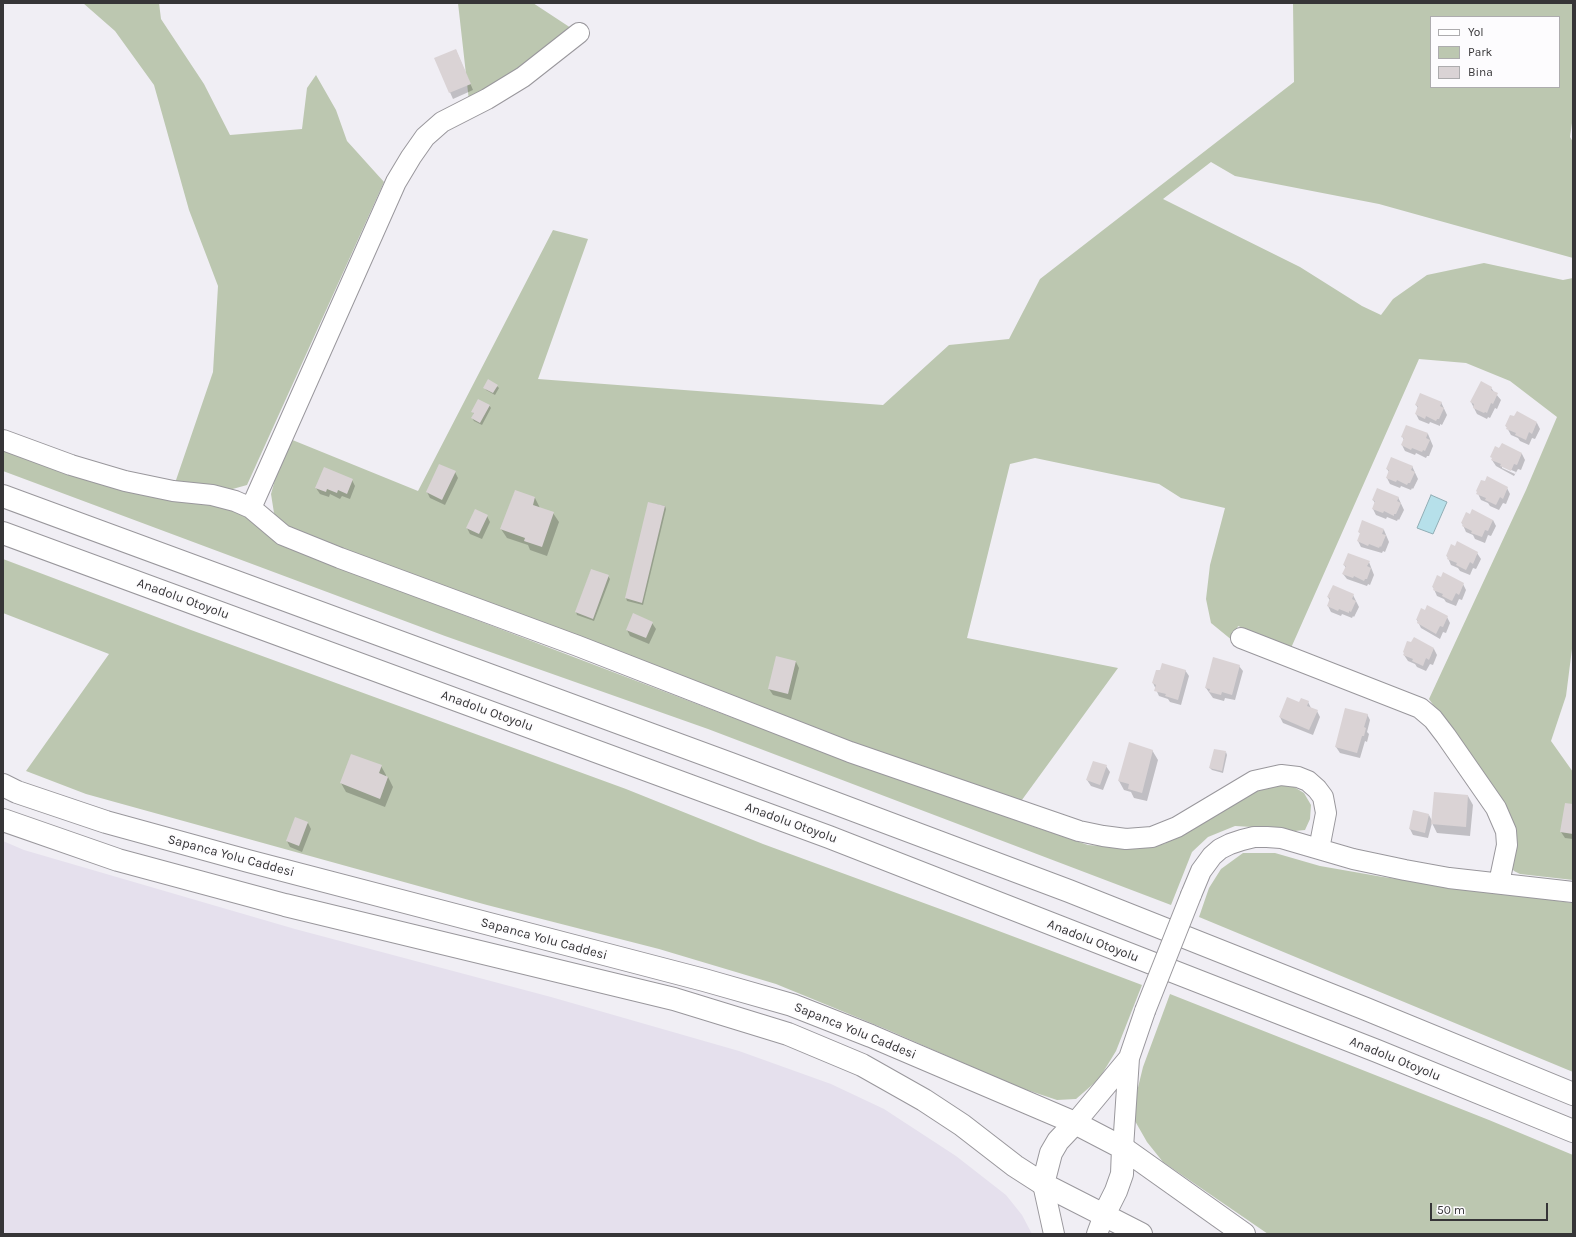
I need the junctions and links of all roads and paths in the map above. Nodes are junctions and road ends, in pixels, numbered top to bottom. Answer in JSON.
{"nodes":[{"id":1,"x":579,"y":33,"type":"dead end"},
{"id":2,"x":3,"y":440,"type":"edge"},
{"id":3,"x":3,"y":496,"type":"edge"},
{"id":4,"x":251,"y":508,"type":"junction"},
{"id":5,"x":3,"y":533,"type":"edge"},
{"id":6,"x":1241,"y":638,"type":"dead end"},
{"id":7,"x":3,"y":785,"type":"edge"},
{"id":8,"x":3,"y":820,"type":"edge"},
{"id":9,"x":1319,"y":849,"type":"junction"},
{"id":10,"x":1499,"y":883,"type":"junction"},
{"id":11,"x":1573,"y":892,"type":"edge"},
{"id":12,"x":1129,"y":1058,"type":"junction"},
{"id":13,"x":1573,"y":1094,"type":"edge"},
{"id":14,"x":1075,"y":1123,"type":"junction"},
{"id":15,"x":1573,"y":1131,"type":"edge"},
{"id":16,"x":1123,"y":1148,"type":"junction"},
{"id":17,"x":1043,"y":1184,"type":"junction"},
{"id":18,"x":1100,"y":1224,"type":"edge"},
{"id":19,"x":1054,"y":1234,"type":"edge"},
{"id":20,"x":1141,"y":1234,"type":"edge"},
{"id":21,"x":1244,"y":1234,"type":"edge"}],
"edges":[{"from":1,"to":4,"type":"street"},
{"from":2,"to":4,"type":"street"},
{"from":3,"to":13,"type":"highway"},
{"from":4,"to":9,"type":"street"},
{"from":5,"to":15,"type":"highway","name":"Anadolu Otoyolu"},
{"from":6,"to":10,"type":"street"},
{"from":7,"to":14,"type":"highway","name":"Sapanca Yolu Caddesi"},
{"from":8,"to":17,"type":"highway","name":"Sapanca Yolu Caddesi"},
{"from":9,"to":10,"type":"street"},
{"from":9,"to":12,"type":"street","bridge":true},
{"from":10,"to":11,"type":"street"},
{"from":12,"to":14,"type":"street"},
{"from":12,"to":16,"type":"street"},
{"from":14,"to":16,"type":"highway","name":"Sapanca Yolu Caddesi"},
{"from":14,"to":17,"type":"highway"},
{"from":16,"to":18,"type":"highway"},
{"from":16,"to":21,"type":"highway"},
{"from":17,"to":18,"type":"highway","name":"Sapanca Yolu Caddesi"},
{"from":17,"to":19,"type":"street"},
{"from":18,"to":20,"type":"highway"}]}
